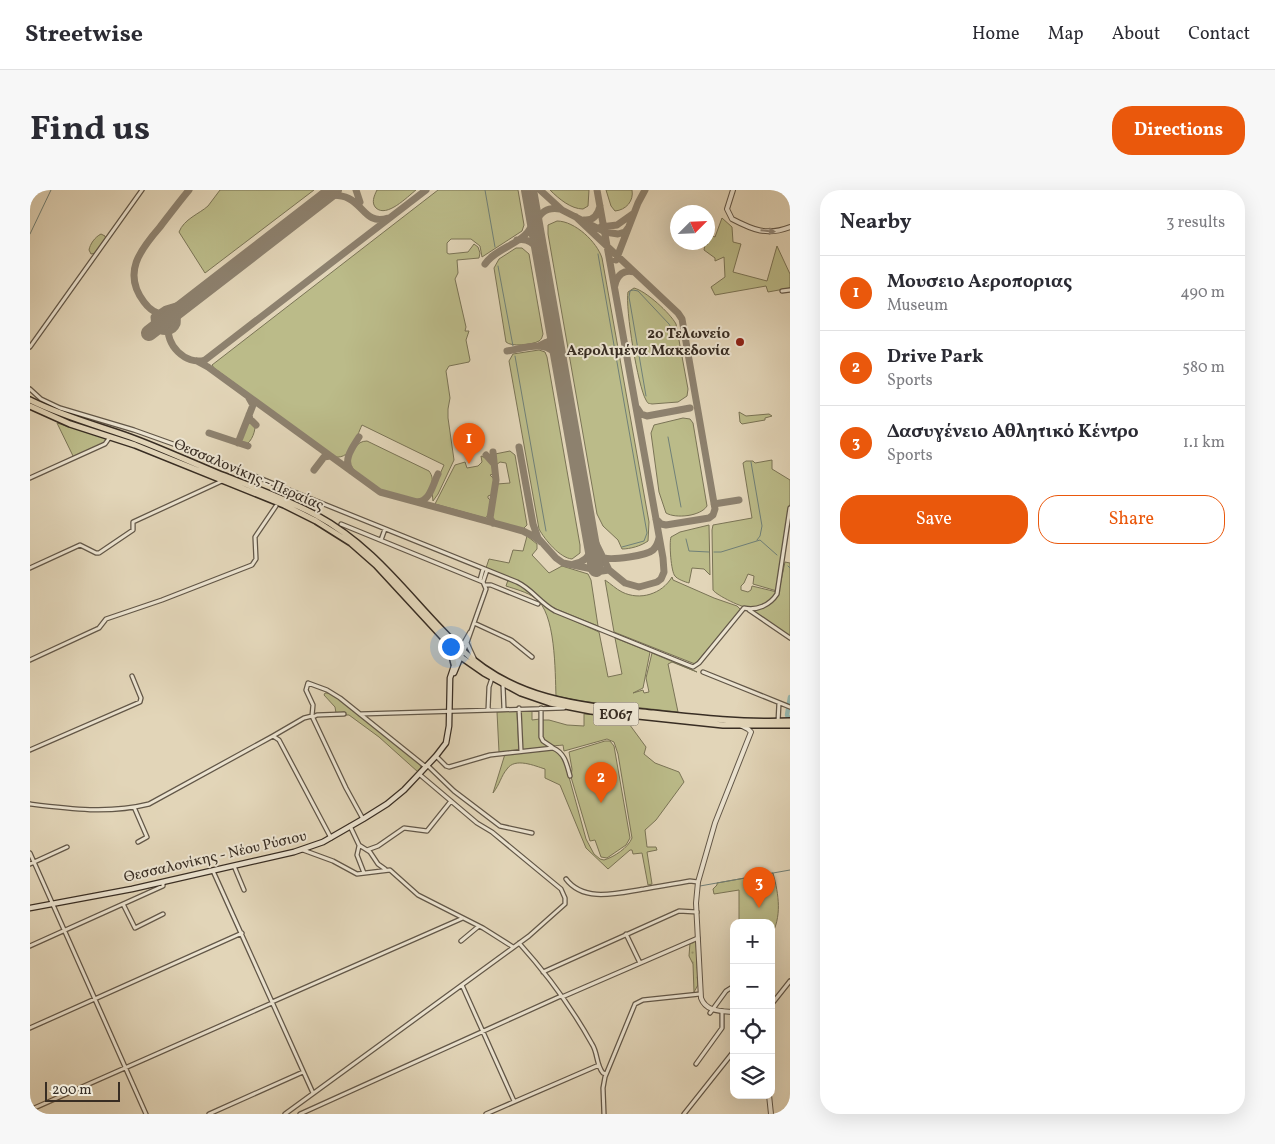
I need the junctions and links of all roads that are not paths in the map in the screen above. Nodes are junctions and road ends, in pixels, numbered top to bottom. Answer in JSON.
{"nodes":[{"id":1,"x":142,"y":190,"type":"edge"},
{"id":2,"x":733,"y":190,"type":"edge"},
{"id":3,"x":790,"y":227,"type":"edge"},
{"id":4,"x":790,"y":290,"type":"edge"},
{"id":5,"x":782,"y":291,"type":"dead end"},
{"id":6,"x":30,"y":347,"type":"edge"},
{"id":7,"x":30,"y":389,"type":"edge"},
{"id":8,"x":30,"y":403,"type":"edge"},
{"id":9,"x":110,"y":437,"type":"junction"},
{"id":10,"x":30,"y":478,"type":"edge"},
{"id":11,"x":223,"y":481,"type":"junction"},
{"id":12,"x":276,"y":506,"type":"dead end"},
{"id":13,"x":790,"y":508,"type":"edge"},
{"id":14,"x":341,"y":524,"type":"dead end"},
{"id":15,"x":385,"y":529,"type":"junction"},
{"id":16,"x":381,"y":540,"type":"junction"},
{"id":17,"x":30,"y":568,"type":"edge"},
{"id":18,"x":485,"y":569,"type":"junction"},
{"id":19,"x":483,"y":583,"type":"junction"},
{"id":20,"x":538,"y":604,"type":"dead end"},
{"id":21,"x":749,"y":609,"type":"junction"},
{"id":22,"x":474,"y":623,"type":"junction"},
{"id":23,"x":470,"y":632,"type":"junction"},
{"id":24,"x":790,"y":638,"type":"edge"},
{"id":25,"x":467,"y":642,"type":"junction"},
{"id":26,"x":449,"y":646,"type":"junction"},
{"id":27,"x":461,"y":653,"type":"junction"},
{"id":28,"x":532,"y":657,"type":"dead end"},
{"id":29,"x":30,"y":660,"type":"edge"},
{"id":30,"x":454,"y":664,"type":"junction"},
{"id":31,"x":479,"y":664,"type":"junction"},
{"id":32,"x":703,"y":672,"type":"dead end"},
{"id":33,"x":132,"y":676,"type":"dead end"},
{"id":34,"x":492,"y":678,"type":"junction"},
{"id":35,"x":450,"y":681,"type":"junction"},
{"id":36,"x":503,"y":685,"type":"junction"},
{"id":37,"x":779,"y":703,"type":"junction"},
{"id":38,"x":790,"y":707,"type":"edge"},
{"id":39,"x":519,"y":708,"type":"junction"},
{"id":40,"x":542,"y":708,"type":"junction"},
{"id":41,"x":570,"y":708,"type":"junction"},
{"id":42,"x":504,"y":709,"type":"junction"},
{"id":43,"x":488,"y":710,"type":"junction"},
{"id":44,"x":450,"y":711,"type":"junction"},
{"id":45,"x":344,"y":714,"type":"dead end"},
{"id":46,"x":360,"y":714,"type":"junction"},
{"id":47,"x":312,"y":717,"type":"junction"},
{"id":48,"x":781,"y":723,"type":"junction"},
{"id":49,"x":790,"y":723,"type":"edge"},
{"id":50,"x":742,"y":726,"type":"junction"},
{"id":51,"x":756,"y":726,"type":"junction"},
{"id":52,"x":751,"y":732,"type":"junction"},
{"id":53,"x":275,"y":736,"type":"junction"},
{"id":54,"x":553,"y":748,"type":"junction"},
{"id":55,"x":30,"y":750,"type":"edge"},
{"id":56,"x":521,"y":751,"type":"junction"},
{"id":57,"x":437,"y":755,"type":"junction"},
{"id":58,"x":423,"y":769,"type":"junction"},
{"id":59,"x":570,"y":776,"type":"dead end"},
{"id":60,"x":451,"y":801,"type":"junction"},
{"id":61,"x":30,"y":804,"type":"edge"},
{"id":62,"x":134,"y":807,"type":"junction"},
{"id":63,"x":363,"y":819,"type":"junction"},
{"id":64,"x":350,"y":826,"type":"junction"},
{"id":65,"x":532,"y":833,"type":"dead end"},
{"id":66,"x":331,"y":838,"type":"junction"},
{"id":67,"x":138,"y":842,"type":"dead end"},
{"id":68,"x":359,"y":846,"type":"junction"},
{"id":69,"x":67,"y":847,"type":"dead end"},
{"id":70,"x":302,"y":850,"type":"junction"},
{"id":71,"x":367,"y":850,"type":"junction"},
{"id":72,"x":30,"y":853,"type":"edge"},
{"id":73,"x":32,"y":863,"type":"edge"},
{"id":74,"x":234,"y":866,"type":"junction"},
{"id":75,"x":213,"y":870,"type":"junction"},
{"id":76,"x":390,"y":870,"type":"junction"},
{"id":77,"x":364,"y":873,"type":"junction"},
{"id":78,"x":566,"y":879,"type":"dead end"},
{"id":79,"x":163,"y":882,"type":"junction"},
{"id":80,"x":698,"y":882,"type":"junction"},
{"id":81,"x":244,"y":890,"type":"dead end"},
{"id":82,"x":52,"y":904,"type":"junction"},
{"id":83,"x":123,"y":904,"type":"junction"},
{"id":84,"x":30,"y":908,"type":"edge"},
{"id":85,"x":697,"y":912,"type":"junction"},
{"id":86,"x":163,"y":914,"type":"dead end"},
{"id":87,"x":464,"y":917,"type":"junction"},
{"id":88,"x":479,"y":926,"type":"junction"},
{"id":89,"x":64,"y":931,"type":"junction"},
{"id":90,"x":242,"y":933,"type":"junction"},
{"id":91,"x":626,"y":934,"type":"junction"},
{"id":92,"x":698,"y":937,"type":"junction"},
{"id":93,"x":461,"y":941,"type":"dead end"},
{"id":94,"x":519,"y":942,"type":"junction"},
{"id":95,"x":30,"y":946,"type":"edge"},
{"id":96,"x":513,"y":947,"type":"junction"},
{"id":97,"x":640,"y":963,"type":"junction"},
{"id":98,"x":543,"y":972,"type":"junction"},
{"id":99,"x":790,"y":981,"type":"edge"},
{"id":100,"x":462,"y":985,"type":"junction"},
{"id":101,"x":730,"y":988,"type":"edge"},
{"id":102,"x":700,"y":994,"type":"junction"},
{"id":103,"x":562,"y":997,"type":"junction"},
{"id":104,"x":95,"y":998,"type":"junction"},
{"id":105,"x":775,"y":1000,"type":"edge"},
{"id":106,"x":272,"y":1002,"type":"junction"},
{"id":107,"x":711,"y":1011,"type":"junction"},
{"id":108,"x":722,"y":1011,"type":"junction"},
{"id":109,"x":730,"y":1012,"type":"edge"},
{"id":110,"x":30,"y":1028,"type":"edge"},
{"id":111,"x":482,"y":1032,"type":"junction"},
{"id":112,"x":732,"y":1054,"type":"edge"},
{"id":113,"x":598,"y":1064,"type":"junction"},
{"id":114,"x":696,"y":1064,"type":"dead end"},
{"id":115,"x":126,"y":1068,"type":"junction"},
{"id":116,"x":303,"y":1072,"type":"junction"},
{"id":117,"x":606,"y":1074,"type":"junction"},
{"id":118,"x":313,"y":1094,"type":"junction"},
{"id":119,"x":769,"y":1099,"type":"edge"},
{"id":120,"x":514,"y":1101,"type":"junction"},
{"id":121,"x":30,"y":1110,"type":"edge"},
{"id":122,"x":146,"y":1114,"type":"edge"},
{"id":123,"x":209,"y":1114,"type":"edge"},
{"id":124,"x":285,"y":1114,"type":"edge"},
{"id":125,"x":300,"y":1114,"type":"edge"},
{"id":126,"x":486,"y":1114,"type":"edge"},
{"id":127,"x":604,"y":1114,"type":"edge"},
{"id":128,"x":684,"y":1114,"type":"edge"},
{"id":129,"x":771,"y":1114,"type":"edge"}],
"edges":[{"from":1,"to":6,"type":"street"},
{"from":2,"to":3,"type":"street","one_way":true},
{"from":4,"to":5,"type":"street"},
{"from":7,"to":15,"type":"street"},
{"from":8,"to":9,"type":"main road","name":"Θεσσαλονίκης - Περαίας"},
{"from":8,"to":27,"type":"main road","name":"Θεσσαλονίκης - Περαίας"},
{"from":9,"to":10,"type":"street"},
{"from":9,"to":11,"type":"main road","name":"Θεσσαλονίκης - Περαίας"},
{"from":11,"to":17,"type":"street"},
{"from":11,"to":26,"type":"main road","name":"Θεσσαλονίκης - Περαίας"},
{"from":12,"to":29,"type":"street"},
{"from":13,"to":21,"type":"street"},
{"from":14,"to":16,"type":"street"},
{"from":15,"to":16,"type":"street"},
{"from":15,"to":18,"type":"street"},
{"from":16,"to":19,"type":"street"},
{"from":18,"to":19,"type":"street"},
{"from":18,"to":21,"type":"street"},
{"from":19,"to":20,"type":"street"},
{"from":19,"to":22,"type":"street"},
{"from":21,"to":24,"type":"street"},
{"from":22,"to":23,"type":"street"},
{"from":22,"to":28,"type":"street"},
{"from":23,"to":25,"type":"street"},
{"from":23,"to":27,"type":"street"},
{"from":25,"to":27,"type":"street"},
{"from":25,"to":31,"type":"street"},
{"from":26,"to":27,"type":"main road","name":"Θεσσαλονίκης - Περαίας"},
{"from":26,"to":30,"type":"main road"},
{"from":27,"to":30,"type":"main road","name":"Θεσσαλονίκης - Νέου Ρύσιου"},
{"from":27,"to":31,"type":"main road","name":"Θεσσαλονίκης - Περαίας","number":"ΕΟ67"},
{"from":27,"to":34,"type":"main road","name":"Θεσσαλονίκης - Περαίας","number":"ΕΟ67"},
{"from":27,"to":35,"type":"main road","name":"Θεσσαλονίκης - Νέου Ρύσιου"},
{"from":30,"to":35,"type":"main road","name":"Θεσσαλονίκης - Νέου Ρύσιου"},
{"from":31,"to":48,"type":"main road","name":"Θεσσαλονίκης - Περαίας","number":"ΕΟ67"},
{"from":32,"to":37,"type":"street"},
{"from":33,"to":55,"type":"street"},
{"from":34,"to":36,"type":"main road","name":"Θεσσαλονίκης - Περαίας","number":"ΕΟ67"},
{"from":34,"to":43,"type":"street"},
{"from":35,"to":44,"type":"main road","name":"Θεσσαλονίκης - Νέου Ρύσιου"},
{"from":36,"to":41,"type":"main road","name":"Θεσσαλονίκης - Περαίας","number":"ΕΟ67"},
{"from":36,"to":42,"type":"street"},
{"from":37,"to":38,"type":"street"},
{"from":37,"to":48,"type":"street"},
{"from":39,"to":40,"type":"street"},
{"from":39,"to":42,"type":"street"},
{"from":39,"to":56,"type":"street"},
{"from":40,"to":41,"type":"street"},
{"from":40,"to":54,"type":"street"},
{"from":41,"to":50,"type":"main road","name":"Θεσσαλονίκης - Περαίας","number":"ΕΟ67"},
{"from":42,"to":43,"type":"street"},
{"from":43,"to":44,"type":"street"},
{"from":44,"to":46,"type":"street"},
{"from":44,"to":57,"type":"main road","name":"Θεσσαλονίκης - Νέου Ρύσιου"},
{"from":45,"to":47,"type":"street"},
{"from":46,"to":47,"type":"street"},
{"from":46,"to":58,"type":"street"},
{"from":47,"to":53,"type":"street"},
{"from":47,"to":63,"type":"street"},
{"from":48,"to":49,"type":"main road","name":"Θεσσαλονίκης - Περαίας","number":"ΕΟ67"},
{"from":48,"to":51,"type":"main road","name":"Θεσσαλονίκης - Περαίας","number":"ΕΟ67"},
{"from":50,"to":51,"type":"main road","name":"Θεσσαλονίκης - Περαίας","number":"ΕΟ67"},
{"from":50,"to":52,"type":"street"},
{"from":51,"to":52,"type":"main road"},
{"from":52,"to":80,"type":"street"},
{"from":53,"to":62,"type":"street"},
{"from":53,"to":66,"type":"street"},
{"from":54,"to":56,"type":"street"},
{"from":54,"to":59,"type":"street"},
{"from":56,"to":57,"type":"street"},
{"from":57,"to":58,"type":"main road","name":"Θεσσαλονίκης - Νέου Ρύσιου"},
{"from":58,"to":60,"type":"street"},
{"from":58,"to":63,"type":"main road","name":"Θεσσαλονίκης - Νέου Ρύσιου"},
{"from":58,"to":65,"type":"street"},
{"from":60,"to":71,"type":"street"},
{"from":60,"to":94,"type":"street"},
{"from":61,"to":62,"type":"street"},
{"from":62,"to":67,"type":"street"},
{"from":63,"to":64,"type":"main road","name":"Θεσσαλονίκης - Νέου Ρύσιου"},
{"from":64,"to":66,"type":"main road","name":"Θεσσαλονίκης - Νέου Ρύσιου"},
{"from":64,"to":68,"type":"street"},
{"from":66,"to":70,"type":"main road","name":"Θεσσαλονίκης - Νέου Ρύσιου"},
{"from":68,"to":71,"type":"street"},
{"from":68,"to":77,"type":"street"},
{"from":69,"to":73,"type":"street"},
{"from":70,"to":74,"type":"main road","name":"Θεσσαλονίκης - Νέου Ρύσιου"},
{"from":70,"to":77,"type":"street"},
{"from":71,"to":76,"type":"street"},
{"from":72,"to":73,"type":"street"},
{"from":73,"to":82,"type":"street"},
{"from":74,"to":75,"type":"main road","name":"Θεσσαλονίκης - Νέου Ρύσιου"},
{"from":74,"to":81,"type":"street"},
{"from":75,"to":79,"type":"main road","name":"Θεσσαλονίκης - Νέου Ρύσιου"},
{"from":75,"to":90,"type":"street"},
{"from":76,"to":77,"type":"street"},
{"from":76,"to":87,"type":"street"},
{"from":78,"to":80,"type":"street"},
{"from":79,"to":82,"type":"main road","name":"Θεσσαλονίκης - Νέου Ρύσιου"},
{"from":79,"to":83,"type":"street"},
{"from":80,"to":85,"type":"street"},
{"from":82,"to":84,"type":"main road","name":"Θεσσαλονίκης - Νέου Ρύσιου"},
{"from":82,"to":89,"type":"street"},
{"from":83,"to":86,"type":"street"},
{"from":83,"to":89,"type":"street"},
{"from":85,"to":91,"type":"street"},
{"from":85,"to":92,"type":"street"},
{"from":87,"to":88,"type":"street"},
{"from":87,"to":106,"type":"street"},
{"from":88,"to":93,"type":"street"},
{"from":88,"to":96,"type":"street"},
{"from":89,"to":95,"type":"street"},
{"from":89,"to":104,"type":"street"},
{"from":90,"to":104,"type":"street"},
{"from":90,"to":106,"type":"street"},
{"from":91,"to":97,"type":"street"},
{"from":91,"to":98,"type":"street"},
{"from":92,"to":97,"type":"street"},
{"from":92,"to":102,"type":"street"},
{"from":94,"to":96,"type":"street"},
{"from":94,"to":98,"type":"street"},
{"from":96,"to":100,"type":"street"},
{"from":97,"to":103,"type":"street"},
{"from":98,"to":103,"type":"street"},
{"from":99,"to":105,"type":"street"},
{"from":100,"to":111,"type":"street"},
{"from":100,"to":118,"type":"street"},
{"from":101,"to":107,"type":"street"},
{"from":102,"to":107,"type":"street"},
{"from":102,"to":117,"type":"street"},
{"from":103,"to":111,"type":"street"},
{"from":103,"to":113,"type":"street"},
{"from":104,"to":110,"type":"street"},
{"from":104,"to":115,"type":"street"},
{"from":106,"to":115,"type":"street"},
{"from":106,"to":116,"type":"street"},
{"from":107,"to":108,"type":"street"},
{"from":108,"to":109,"type":"street"},
{"from":108,"to":114,"type":"street"},
{"from":111,"to":120,"type":"street"},
{"from":111,"to":125,"type":"street"},
{"from":112,"to":128,"type":"street"},
{"from":113,"to":117,"type":"street"},
{"from":113,"to":120,"type":"street"},
{"from":115,"to":121,"type":"street"},
{"from":115,"to":122,"type":"street"},
{"from":116,"to":118,"type":"street"},
{"from":116,"to":123,"type":"street"},
{"from":117,"to":127,"type":"street"},
{"from":118,"to":124,"type":"street"},
{"from":119,"to":129,"type":"street"},
{"from":120,"to":126,"type":"street"}]}
